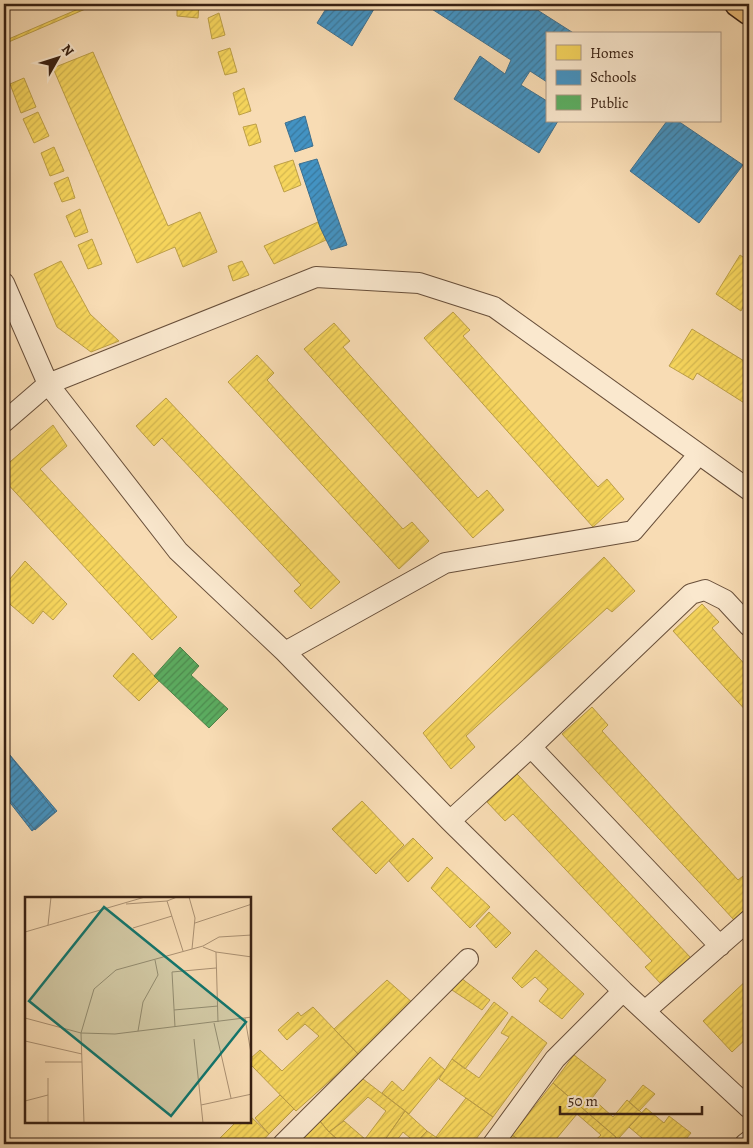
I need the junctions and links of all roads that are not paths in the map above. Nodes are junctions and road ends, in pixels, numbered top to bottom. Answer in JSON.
{"nodes":[{"id":1,"x":738,"y":4,"type":"edge"},
{"id":2,"x":749,"y":12,"type":"edge"},
{"id":3,"x":4,"y":283,"type":"edge"},
{"id":4,"x":48,"y":384,"type":"junction"},
{"id":5,"x":4,"y":422,"type":"edge"},
{"id":6,"x":698,"y":454,"type":"junction"},
{"id":7,"x":749,"y":490,"type":"edge"},
{"id":8,"x":749,"y":626,"type":"edge"},
{"id":9,"x":285,"y":652,"type":"junction"},
{"id":10,"x":531,"y":746,"type":"junction"},
{"id":11,"x":450,"y":821,"type":"junction"},
{"id":12,"x":749,"y":920,"type":"edge"},
{"id":13,"x":720,"y":946,"type":"junction"},
{"id":14,"x":468,"y":959,"type":"dead end"},
{"id":15,"x":624,"y":991,"type":"junction"},
{"id":16,"x":645,"y":1011,"type":"junction"},
{"id":17,"x":749,"y":1108,"type":"edge"},
{"id":18,"x":749,"y":1141,"type":"edge"},
{"id":19,"x":283,"y":1144,"type":"edge"},
{"id":20,"x":493,"y":1144,"type":"edge"},
{"id":21,"x":746,"y":1144,"type":"edge"}],
"edges":[{"from":1,"to":2,"type":"main road"},
{"from":3,"to":4,"type":"street"},
{"from":4,"to":5,"type":"street"},
{"from":4,"to":6,"type":"street"},
{"from":4,"to":9,"type":"street"},
{"from":6,"to":7,"type":"street"},
{"from":6,"to":9,"type":"street"},
{"from":8,"to":10,"type":"street"},
{"from":9,"to":11,"type":"street"},
{"from":10,"to":11,"type":"street"},
{"from":10,"to":13,"type":"street"},
{"from":11,"to":15,"type":"street"},
{"from":12,"to":13,"type":"street"},
{"from":13,"to":16,"type":"street"},
{"from":14,"to":19,"type":"street"},
{"from":15,"to":16,"type":"street"},
{"from":15,"to":20,"type":"street"},
{"from":16,"to":17,"type":"street"},
{"from":18,"to":21,"type":"street"}]}
